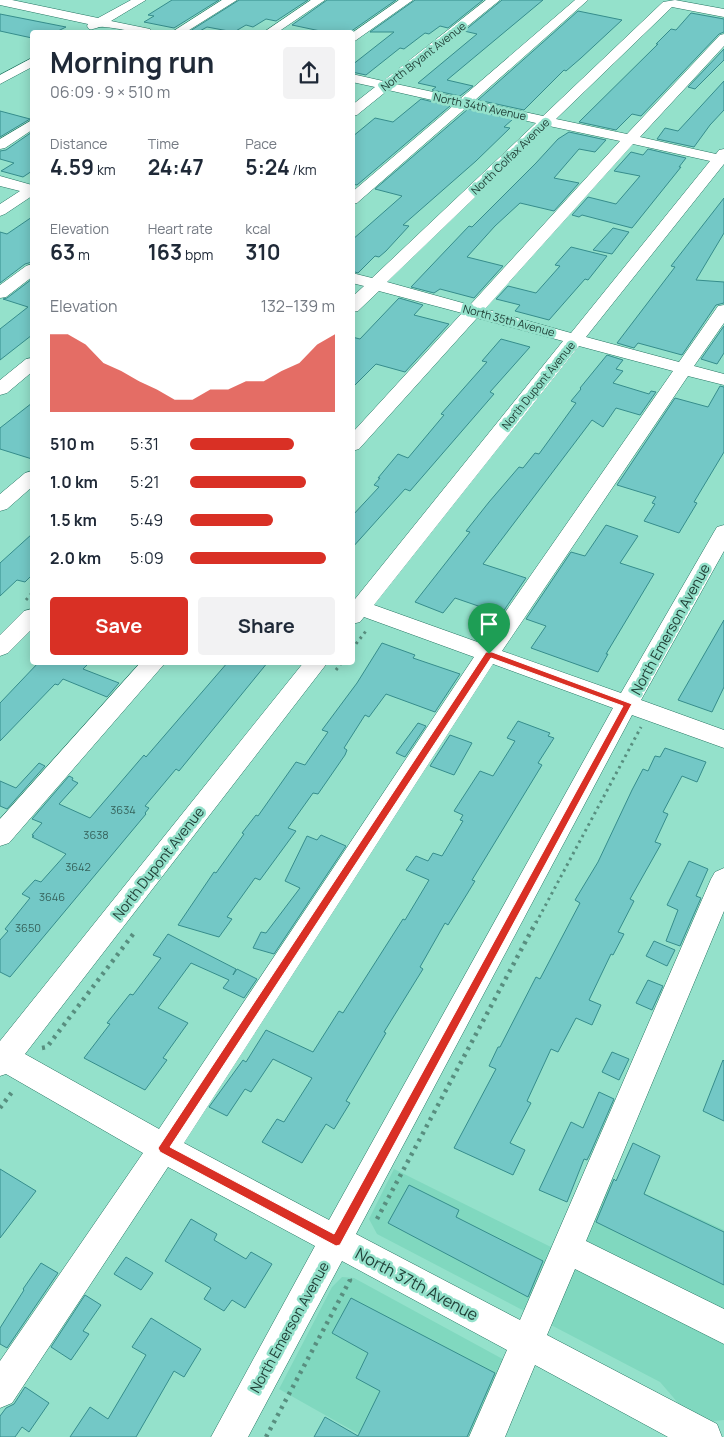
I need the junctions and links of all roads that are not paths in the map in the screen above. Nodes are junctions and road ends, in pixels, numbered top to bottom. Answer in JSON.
{"nodes":[{"id":1,"x":230,"y":0,"type":"edge"},
{"id":2,"x":319,"y":0,"type":"edge"},
{"id":3,"x":407,"y":0,"type":"edge"},
{"id":4,"x":494,"y":0,"type":"edge"},
{"id":5,"x":582,"y":0,"type":"edge"},
{"id":6,"x":0,"y":1,"type":"edge"},
{"id":7,"x":136,"y":2,"type":"edge"},
{"id":8,"x":667,"y":2,"type":"edge"},
{"id":9,"x":29,"y":3,"type":"edge"},
{"id":10,"x":724,"y":12,"type":"edge"},
{"id":11,"x":8,"y":14,"type":"dead end"},
{"id":12,"x":99,"y":26,"type":"edge"},
{"id":13,"x":87,"y":30,"type":"edge"},
{"id":14,"x":130,"y":30,"type":"edge"},
{"id":15,"x":181,"y":30,"type":"edge"},
{"id":16,"x":273,"y":30,"type":"edge"},
{"id":17,"x":355,"y":37,"type":"edge"},
{"id":18,"x":724,"y":38,"type":"edge"},
{"id":19,"x":30,"y":63,"type":"edge"},
{"id":20,"x":355,"y":79,"type":"edge"},
{"id":21,"x":0,"y":80,"type":"edge"},
{"id":22,"x":386,"y":85,"type":"junction"},
{"id":23,"x":465,"y":102,"type":"junction"},
{"id":24,"x":355,"y":110,"type":"edge"},
{"id":25,"x":547,"y":120,"type":"junction"},
{"id":26,"x":30,"y":125,"type":"edge"},
{"id":27,"x":630,"y":139,"type":"junction"},
{"id":28,"x":0,"y":145,"type":"edge"},
{"id":29,"x":723,"y":157,"type":"edge"},
{"id":30,"x":0,"y":181,"type":"edge"},
{"id":31,"x":30,"y":189,"type":"edge"},
{"id":32,"x":30,"y":191,"type":"edge"},
{"id":33,"x":355,"y":197,"type":"edge"},
{"id":34,"x":0,"y":211,"type":"edge"},
{"id":35,"x":30,"y":270,"type":"edge"},
{"id":36,"x":355,"y":279,"type":"edge"},
{"id":37,"x":376,"y":285,"type":"junction"},
{"id":38,"x":0,"y":293,"type":"edge"},
{"id":39,"x":355,"y":304,"type":"edge"},
{"id":40,"x":724,"y":310,"type":"edge"},
{"id":41,"x":475,"y":311,"type":"junction"},
{"id":42,"x":576,"y":338,"type":"junction"},
{"id":43,"x":30,"y":365,"type":"edge"},
{"id":44,"x":684,"y":368,"type":"junction"},
{"id":45,"x":724,"y":380,"type":"edge"},
{"id":46,"x":0,"y":389,"type":"edge"},
{"id":47,"x":355,"y":442,"type":"edge"},
{"id":48,"x":0,"y":478,"type":"edge"},
{"id":49,"x":29,"y":484,"type":"edge"},
{"id":50,"x":0,"y":505,"type":"edge"},
{"id":51,"x":724,"y":532,"type":"edge"},
{"id":52,"x":358,"y":614,"type":"edge"},
{"id":53,"x":30,"y":618,"type":"edge"},
{"id":54,"x":0,"y":648,"type":"edge"},
{"id":55,"x":489,"y":654,"type":"junction"},
{"id":56,"x":153,"y":665,"type":"edge"},
{"id":57,"x":315,"y":665,"type":"edge"},
{"id":58,"x":633,"y":713,"type":"junction"},
{"id":59,"x":724,"y":739,"type":"edge"},
{"id":60,"x":0,"y":836,"type":"edge"},
{"id":61,"x":724,"y":879,"type":"edge"},
{"id":62,"x":4,"y":1066,"type":"edge"},
{"id":63,"x":163,"y":1148,"type":"junction"},
{"id":64,"x":336,"y":1241,"type":"junction"},
{"id":65,"x":568,"y":1249,"type":"junction"},
{"id":66,"x":724,"y":1327,"type":"edge"},
{"id":67,"x":528,"y":1343,"type":"junction"},
{"id":68,"x":0,"y":1391,"type":"edge"},
{"id":69,"x":229,"y":1437,"type":"edge"},
{"id":70,"x":487,"y":1437,"type":"edge"},
{"id":71,"x":704,"y":1437,"type":"edge"}],
"edges":[{"from":1,"to":15,"type":"street"},
{"from":2,"to":16,"type":"street"},
{"from":3,"to":17,"type":"street"},
{"from":4,"to":22,"type":"street","name":"North Bryant Avenue"},
{"from":5,"to":23,"type":"street"},
{"from":6,"to":9,"type":"street"},
{"from":7,"to":12,"type":"street"},
{"from":8,"to":10,"type":"street"},
{"from":8,"to":25,"type":"street","name":"North Colfax Avenue"},
{"from":9,"to":11,"type":"street"},
{"from":9,"to":12,"type":"street"},
{"from":12,"to":13,"type":"street"},
{"from":12,"to":14,"type":"street"},
{"from":18,"to":27,"type":"street"},
{"from":19,"to":21,"type":"street"},
{"from":20,"to":22,"type":"street","name":"North 34th Avenue"},
{"from":22,"to":23,"type":"street","name":"North 34th Avenue"},
{"from":22,"to":24,"type":"street","name":"North Bryant Avenue"},
{"from":23,"to":25,"type":"street","name":"North 34th Avenue"},
{"from":23,"to":33,"type":"street"},
{"from":25,"to":27,"type":"street","name":"North 34th Avenue"},
{"from":25,"to":37,"type":"street","name":"North Colfax Avenue"},
{"from":26,"to":28,"type":"street"},
{"from":27,"to":29,"type":"street","name":"North 34th Avenue"},
{"from":27,"to":41,"type":"street"},
{"from":29,"to":42,"type":"street","name":"North Dupont Avenue"},
{"from":30,"to":31,"type":"street"},
{"from":32,"to":34,"type":"street"},
{"from":35,"to":38,"type":"street"},
{"from":36,"to":37,"type":"street","name":"North 35th Avenue"},
{"from":37,"to":39,"type":"street","name":"North Colfax Avenue"},
{"from":37,"to":41,"type":"street","name":"North 35th Avenue"},
{"from":40,"to":44,"type":"street"},
{"from":41,"to":42,"type":"street","name":"North 35th Avenue"},
{"from":41,"to":47,"type":"street"},
{"from":42,"to":44,"type":"street","name":"North 35th Avenue"},
{"from":42,"to":52,"type":"street","name":"North Dupont Avenue"},
{"from":43,"to":46,"type":"street"},
{"from":44,"to":45,"type":"street","name":"North 35th Avenue"},
{"from":44,"to":55,"type":"street"},
{"from":48,"to":49,"type":"street"},
{"from":49,"to":50,"type":"street"},
{"from":51,"to":58,"type":"street","name":"North Emerson Avenue"},
{"from":52,"to":55,"type":"street"},
{"from":53,"to":54,"type":"street"},
{"from":55,"to":58,"type":"street"},
{"from":55,"to":63,"type":"street"},
{"from":56,"to":60,"type":"street"},
{"from":57,"to":62,"type":"street","name":"North Dupont Avenue"},
{"from":58,"to":59,"type":"street"},
{"from":58,"to":64,"type":"street","name":"North Emerson Avenue"},
{"from":61,"to":65,"type":"street"},
{"from":62,"to":63,"type":"street","name":"North 37th Avenue"},
{"from":63,"to":64,"type":"street","name":"North 37th Avenue"},
{"from":63,"to":68,"type":"street"},
{"from":64,"to":67,"type":"street","name":"North 37th Avenue"},
{"from":64,"to":69,"type":"street","name":"North Emerson Avenue"},
{"from":65,"to":66,"type":"street"},
{"from":65,"to":67,"type":"street"},
{"from":67,"to":70,"type":"street"},
{"from":67,"to":71,"type":"street","name":"North 37th Avenue"}]}
